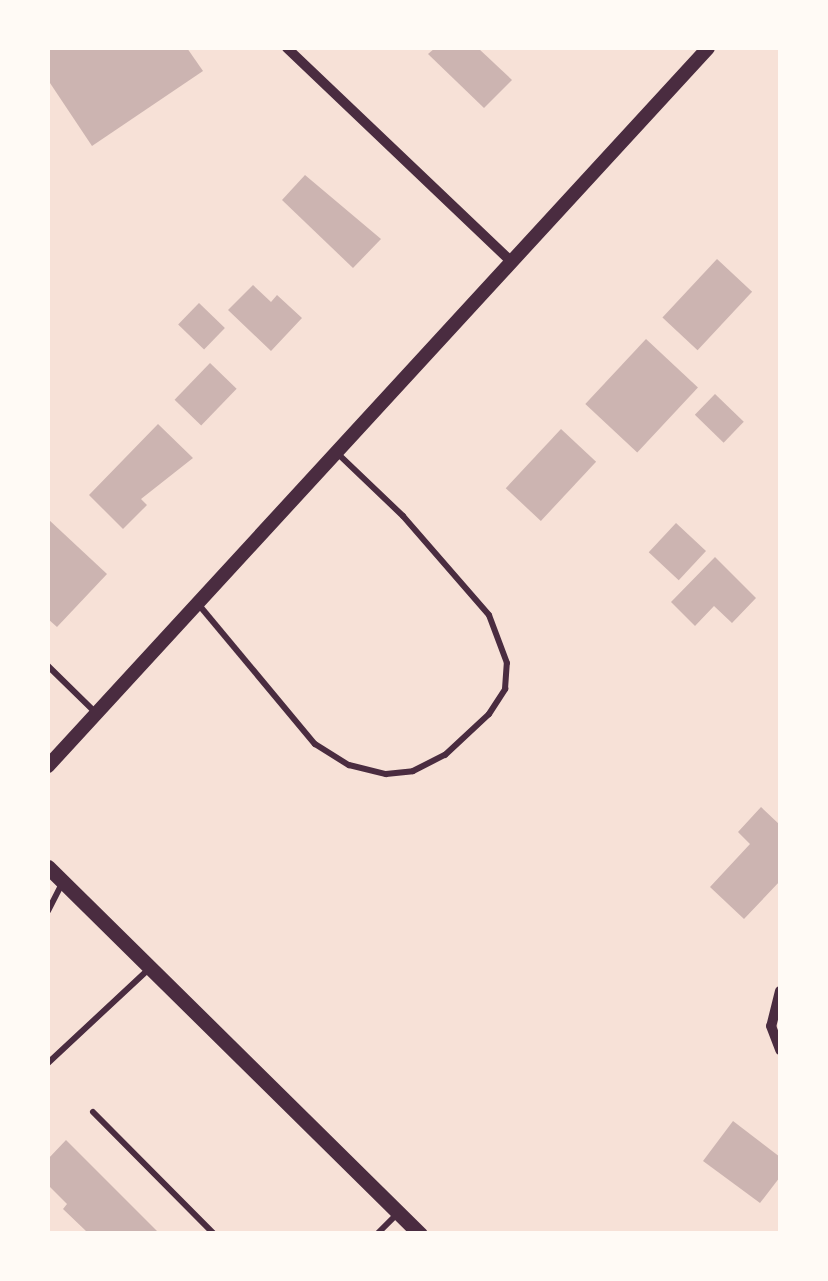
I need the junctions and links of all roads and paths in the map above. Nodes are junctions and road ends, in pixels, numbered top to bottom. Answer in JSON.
{"nodes":[{"id":1,"x":286,"y":48,"type":"edge"},
{"id":2,"x":708,"y":48,"type":"edge"},
{"id":3,"x":511,"y":261,"type":"junction"},
{"id":4,"x":336,"y":452,"type":"junction"},
{"id":5,"x":198,"y":604,"type":"junction"},
{"id":6,"x":48,"y":666,"type":"edge"},
{"id":7,"x":96,"y":713,"type":"junction"},
{"id":8,"x":48,"y":766,"type":"edge"},
{"id":9,"x":48,"y":867,"type":"edge"},
{"id":10,"x":62,"y":882,"type":"junction"},
{"id":11,"x":48,"y":912,"type":"edge"},
{"id":12,"x":151,"y":967,"type":"junction"},
{"id":13,"x":780,"y":991,"type":"edge"},
{"id":14,"x":780,"y":1050,"type":"edge"},
{"id":15,"x":48,"y":1064,"type":"edge"},
{"id":16,"x":93,"y":1112,"type":"dead end"},
{"id":17,"x":398,"y":1212,"type":"junction"},
{"id":18,"x":214,"y":1234,"type":"edge"},
{"id":19,"x":377,"y":1234,"type":"edge"},
{"id":20,"x":420,"y":1234,"type":"edge"}],
"edges":[{"from":1,"to":3,"type":"street"},
{"from":2,"to":3,"type":"street"},
{"from":3,"to":4,"type":"street"},
{"from":4,"to":5,"type":"street"},
{"from":4,"to":5,"type":"lane"},
{"from":5,"to":7,"type":"street"},
{"from":6,"to":7,"type":"lane"},
{"from":7,"to":8,"type":"street"},
{"from":9,"to":10,"type":"main road"},
{"from":10,"to":11,"type":"lane"},
{"from":10,"to":12,"type":"main road"},
{"from":12,"to":15,"type":"lane"},
{"from":12,"to":17,"type":"main road"},
{"from":13,"to":14,"type":"street"},
{"from":16,"to":18,"type":"lane"},
{"from":17,"to":19,"type":"lane"},
{"from":17,"to":20,"type":"main road"}]}
